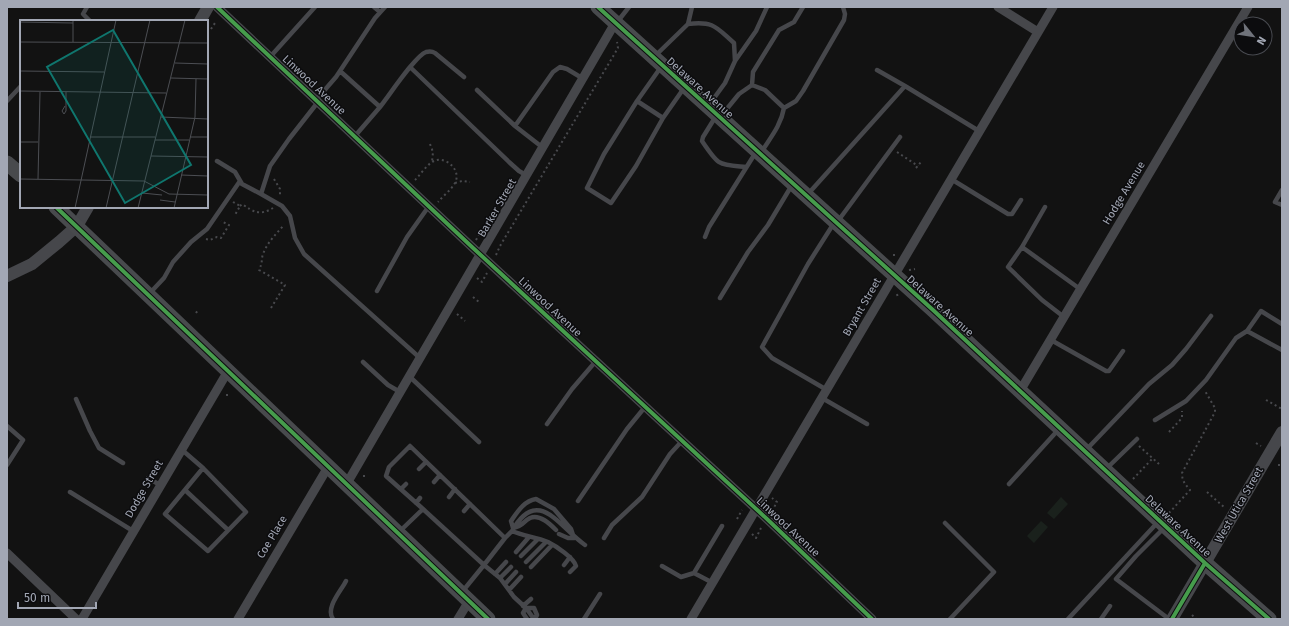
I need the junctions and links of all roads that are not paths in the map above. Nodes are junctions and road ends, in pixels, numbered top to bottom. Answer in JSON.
{"nodes":[{"id":1,"x":88,"y":7,"type":"edge"},
{"id":2,"x":208,"y":7,"type":"edge"},
{"id":3,"x":217,"y":7,"type":"edge"},
{"id":4,"x":315,"y":7,"type":"edge"},
{"id":5,"x":374,"y":7,"type":"edge"},
{"id":6,"x":385,"y":7,"type":"edge"},
{"id":7,"x":598,"y":7,"type":"edge"},
{"id":8,"x":629,"y":7,"type":"edge"},
{"id":9,"x":692,"y":7,"type":"edge"},
{"id":10,"x":767,"y":7,"type":"edge"},
{"id":11,"x":803,"y":7,"type":"edge"},
{"id":12,"x":842,"y":7,"type":"edge"},
{"id":13,"x":998,"y":7,"type":"edge"},
{"id":14,"x":1053,"y":7,"type":"edge"},
{"id":15,"x":1248,"y":7,"type":"edge"},
{"id":16,"x":380,"y":12,"type":"junction"},
{"id":17,"x":89,"y":20,"type":"edge"},
{"id":18,"x":201,"y":20,"type":"edge"},
{"id":19,"x":615,"y":23,"type":"junction"},
{"id":20,"x":688,"y":24,"type":"junction"},
{"id":21,"x":1038,"y":32,"type":"junction"},
{"id":22,"x":270,"y":57,"type":"junction"},
{"id":23,"x":735,"y":61,"type":"junction"},
{"id":24,"x":657,"y":62,"type":"junction"},
{"id":25,"x":410,"y":67,"type":"junction"},
{"id":26,"x":878,"y":70,"type":"dead end"},
{"id":27,"x":340,"y":71,"type":"junction"},
{"id":28,"x":464,"y":77,"type":"dead end"},
{"id":29,"x":582,"y":78,"type":"junction"},
{"id":30,"x":752,"y":85,"type":"junction"},
{"id":31,"x":685,"y":86,"type":"junction"},
{"id":32,"x":905,"y":86,"type":"junction"},
{"id":33,"x":20,"y":87,"type":"edge"},
{"id":34,"x":477,"y":90,"type":"dead end"},
{"id":35,"x":7,"y":101,"type":"edge"},
{"id":36,"x":317,"y":101,"type":"junction"},
{"id":37,"x":637,"y":101,"type":"junction"},
{"id":38,"x":380,"y":107,"type":"junction"},
{"id":39,"x":784,"y":108,"type":"junction"},
{"id":40,"x":715,"y":113,"type":"junction"},
{"id":41,"x":663,"y":118,"type":"junction"},
{"id":42,"x":515,"y":126,"type":"junction"},
{"id":43,"x":980,"y":131,"type":"junction"},
{"id":44,"x":355,"y":136,"type":"junction"},
{"id":45,"x":900,"y":137,"type":"dead end"},
{"id":46,"x":542,"y":147,"type":"junction"},
{"id":47,"x":758,"y":152,"type":"junction"},
{"id":48,"x":217,"y":161,"type":"dead end"},
{"id":49,"x":7,"y":163,"type":"edge"},
{"id":50,"x":746,"y":167,"type":"junction"},
{"id":51,"x":20,"y":174,"type":"edge"},
{"id":52,"x":526,"y":175,"type":"junction"},
{"id":53,"x":951,"y":179,"type":"junction"},
{"id":54,"x":240,"y":181,"type":"junction"},
{"id":55,"x":793,"y":184,"type":"junction"},
{"id":56,"x":1282,"y":190,"type":"edge"},
{"id":57,"x":261,"y":194,"type":"junction"},
{"id":58,"x":806,"y":196,"type":"junction"},
{"id":59,"x":1021,"y":200,"type":"dead end"},
{"id":60,"x":1282,"y":205,"type":"edge"},
{"id":61,"x":429,"y":206,"type":"junction"},
{"id":62,"x":1045,"y":207,"type":"dead end"},
{"id":63,"x":57,"y":208,"type":"edge"},
{"id":64,"x":87,"y":208,"type":"edge"},
{"id":65,"x":835,"y":222,"type":"junction"},
{"id":66,"x":77,"y":226,"type":"junction"},
{"id":67,"x":705,"y":237,"type":"dead end"},
{"id":68,"x":1022,"y":247,"type":"junction"},
{"id":69,"x":480,"y":254,"type":"junction"},
{"id":70,"x":7,"y":276,"type":"edge"},
{"id":71,"x":894,"y":276,"type":"junction"},
{"id":72,"x":1080,"y":290,"type":"junction"},
{"id":73,"x":377,"y":291,"type":"dead end"},
{"id":74,"x":148,"y":294,"type":"junction"},
{"id":75,"x":720,"y":298,"type":"dead end"},
{"id":76,"x":1211,"y":316,"type":"dead end"},
{"id":77,"x":1064,"y":317,"type":"junction"},
{"id":78,"x":1282,"y":324,"type":"edge"},
{"id":79,"x":1247,"y":330,"type":"junction"},
{"id":80,"x":1051,"y":340,"type":"junction"},
{"id":81,"x":1282,"y":350,"type":"edge"},
{"id":82,"x":1123,"y":351,"type":"dead end"},
{"id":83,"x":420,"y":358,"type":"junction"},
{"id":84,"x":596,"y":361,"type":"junction"},
{"id":85,"x":363,"y":362,"type":"dead end"},
{"id":86,"x":228,"y":371,"type":"junction"},
{"id":87,"x":410,"y":376,"type":"junction"},
{"id":88,"x":827,"y":390,"type":"junction"},
{"id":89,"x":1020,"y":391,"type":"junction"},
{"id":90,"x":400,"y":392,"type":"junction"},
{"id":91,"x":822,"y":398,"type":"junction"},
{"id":92,"x":76,"y":399,"type":"dead end"},
{"id":93,"x":645,"y":407,"type":"junction"},
{"id":94,"x":1155,"y":420,"type":"dead end"},
{"id":95,"x":547,"y":424,"type":"dead end"},
{"id":96,"x":867,"y":424,"type":"dead end"},
{"id":97,"x":7,"y":426,"type":"edge"},
{"id":98,"x":1060,"y":428,"type":"junction"},
{"id":99,"x":1282,"y":432,"type":"edge"},
{"id":100,"x":1137,"y":439,"type":"dead end"},
{"id":101,"x":682,"y":441,"type":"junction"},
{"id":102,"x":479,"y":442,"type":"dead end"},
{"id":103,"x":181,"y":449,"type":"junction"},
{"id":104,"x":1084,"y":451,"type":"junction"},
{"id":105,"x":426,"y":462,"type":"junction"},
{"id":106,"x":124,"y":463,"type":"dead end"},
{"id":107,"x":7,"y":466,"type":"edge"},
{"id":108,"x":328,"y":467,"type":"junction"},
{"id":109,"x":203,"y":468,"type":"junction"},
{"id":110,"x":419,"y":469,"type":"dead end"},
{"id":111,"x":1105,"y":470,"type":"junction"},
{"id":112,"x":440,"y":475,"type":"junction"},
{"id":113,"x":148,"y":478,"type":"dead end"},
{"id":114,"x":434,"y":482,"type":"dead end"},
{"id":115,"x":406,"y":484,"type":"dead end"},
{"id":116,"x":1009,"y":484,"type":"dead end"},
{"id":117,"x":160,"y":485,"type":"junction"},
{"id":118,"x":346,"y":485,"type":"junction"},
{"id":119,"x":401,"y":489,"type":"junction"},
{"id":120,"x":455,"y":489,"type":"junction"},
{"id":121,"x":185,"y":490,"type":"junction"},
{"id":122,"x":70,"y":492,"type":"dead end"},
{"id":123,"x":449,"y":497,"type":"dead end"},
{"id":124,"x":420,"y":498,"type":"dead end"},
{"id":125,"x":578,"y":500,"type":"dead end"},
{"id":126,"x":416,"y":503,"type":"junction"},
{"id":127,"x":470,"y":504,"type":"junction"},
{"id":128,"x":423,"y":509,"type":"junction"},
{"id":129,"x":756,"y":510,"type":"junction"},
{"id":130,"x":435,"y":511,"type":"dead end"},
{"id":131,"x":464,"y":511,"type":"dead end"},
{"id":132,"x":430,"y":517,"type":"junction"},
{"id":133,"x":1165,"y":520,"type":"junction"},
{"id":134,"x":945,"y":523,"type":"dead end"},
{"id":135,"x":450,"y":526,"type":"dead end"},
{"id":136,"x":722,"y":526,"type":"dead end"},
{"id":137,"x":512,"y":529,"type":"junction"},
{"id":138,"x":228,"y":530,"type":"junction"},
{"id":139,"x":133,"y":531,"type":"junction"},
{"id":140,"x":445,"y":531,"type":"junction"},
{"id":141,"x":397,"y":533,"type":"junction"},
{"id":142,"x":529,"y":537,"type":"junction"},
{"id":143,"x":505,"y":538,"type":"junction"},
{"id":144,"x":574,"y":538,"type":"junction"},
{"id":145,"x":604,"y":538,"type":"dead end"},
{"id":146,"x":538,"y":539,"type":"junction"},
{"id":147,"x":546,"y":542,"type":"junction"},
{"id":148,"x":552,"y":545,"type":"junction"},
{"id":149,"x":585,"y":545,"type":"dead end"},
{"id":150,"x":516,"y":552,"type":"dead end"},
{"id":151,"x":7,"y":553,"type":"edge"},
{"id":152,"x":520,"y":556,"type":"dead end"},
{"id":153,"x":570,"y":557,"type":"junction"},
{"id":154,"x":506,"y":562,"type":"dead end"},
{"id":155,"x":526,"y":562,"type":"dead end"},
{"id":156,"x":1205,"y":563,"type":"junction"},
{"id":157,"x":484,"y":565,"type":"junction"},
{"id":158,"x":564,"y":565,"type":"dead end"},
{"id":159,"x":662,"y":566,"type":"dead end"},
{"id":160,"x":511,"y":567,"type":"dead end"},
{"id":161,"x":531,"y":567,"type":"dead end"},
{"id":162,"x":516,"y":572,"type":"dead end"},
{"id":163,"x":570,"y":572,"type":"dead end"},
{"id":164,"x":694,"y":573,"type":"junction"},
{"id":165,"x":495,"y":574,"type":"junction"},
{"id":166,"x":521,"y":577,"type":"dead end"},
{"id":167,"x":500,"y":578,"type":"junction"},
{"id":168,"x":346,"y":581,"type":"dead end"},
{"id":169,"x":713,"y":583,"type":"junction"},
{"id":170,"x":505,"y":584,"type":"junction"},
{"id":171,"x":509,"y":590,"type":"junction"},
{"id":172,"x":600,"y":594,"type":"dead end"},
{"id":173,"x":465,"y":597,"type":"junction"},
{"id":174,"x":531,"y":599,"type":"dead end"},
{"id":175,"x":1110,"y":606,"type":"dead end"},
{"id":176,"x":525,"y":607,"type":"junction"},
{"id":177,"x":76,"y":619,"type":"edge"},
{"id":178,"x":82,"y":619,"type":"edge"},
{"id":179,"x":238,"y":619,"type":"edge"},
{"id":180,"x":333,"y":619,"type":"edge"},
{"id":181,"x":458,"y":619,"type":"edge"},
{"id":182,"x":488,"y":619,"type":"edge"},
{"id":183,"x":527,"y":619,"type":"edge"},
{"id":184,"x":534,"y":619,"type":"edge"},
{"id":185,"x":584,"y":619,"type":"edge"},
{"id":186,"x":691,"y":619,"type":"edge"},
{"id":187,"x":872,"y":619,"type":"edge"},
{"id":188,"x":950,"y":619,"type":"edge"},
{"id":189,"x":1068,"y":619,"type":"edge"},
{"id":190,"x":1101,"y":619,"type":"edge"},
{"id":191,"x":1169,"y":619,"type":"edge"},
{"id":192,"x":1172,"y":619,"type":"edge"},
{"id":193,"x":1269,"y":619,"type":"edge"}],
"edges":[{"from":1,"to":17,"type":"lane"},
{"from":2,"to":18,"type":"street"},
{"from":3,"to":22,"type":"street","name":"Linwood Avenue"},
{"from":4,"to":22,"type":"lane"},
{"from":5,"to":16,"type":"lane"},
{"from":6,"to":16,"type":"lane"},
{"from":7,"to":19,"type":"main road","name":"Delaware Avenue"},
{"from":8,"to":19,"type":"lane"},
{"from":9,"to":20,"type":"lane"},
{"from":10,"to":23,"type":"lane"},
{"from":11,"to":30,"type":"lane"},
{"from":12,"to":39,"type":"lane"},
{"from":13,"to":21,"type":"street"},
{"from":14,"to":21,"type":"street","name":"Bryant Street"},
{"from":15,"to":72,"type":"street","name":"Hodge Avenue"},
{"from":16,"to":27,"type":"lane"},
{"from":19,"to":24,"type":"main road","name":"Delaware Avenue"},
{"from":19,"to":29,"type":"street","name":"Barker Street"},
{"from":20,"to":23,"type":"lane"},
{"from":20,"to":24,"type":"lane"},
{"from":21,"to":43,"type":"street","name":"Bryant Street"},
{"from":22,"to":36,"type":"street","name":"Linwood Avenue"},
{"from":23,"to":40,"type":"lane"},
{"from":24,"to":31,"type":"main road","name":"Delaware Avenue"},
{"from":24,"to":37,"type":"lane"},
{"from":25,"to":28,"type":"lane"},
{"from":25,"to":38,"type":"lane"},
{"from":25,"to":52,"type":"lane"},
{"from":26,"to":32,"type":"lane"},
{"from":27,"to":36,"type":"lane"},
{"from":27,"to":38,"type":"lane"},
{"from":29,"to":42,"type":"lane"},
{"from":29,"to":46,"type":"street","name":"Barker Street"},
{"from":30,"to":39,"type":"lane"},
{"from":30,"to":40,"type":"lane"},
{"from":31,"to":40,"type":"main road","name":"Delaware Avenue"},
{"from":31,"to":41,"type":"lane"},
{"from":32,"to":43,"type":"lane"},
{"from":32,"to":58,"type":"lane"},
{"from":33,"to":35,"type":"lane"},
{"from":34,"to":42,"type":"lane"},
{"from":36,"to":44,"type":"street","name":"Linwood Avenue"},
{"from":36,"to":57,"type":"lane"},
{"from":37,"to":41,"type":"lane"},
{"from":37,"to":41,"type":"lane"},
{"from":38,"to":44,"type":"lane"},
{"from":39,"to":47,"type":"lane"},
{"from":40,"to":47,"type":"main road","name":"Delaware Avenue"},
{"from":40,"to":50,"type":"lane"},
{"from":42,"to":46,"type":"lane"},
{"from":43,"to":53,"type":"street","name":"Bryant Street"},
{"from":44,"to":61,"type":"street","name":"Linwood Avenue"},
{"from":45,"to":65,"type":"lane"},
{"from":46,"to":52,"type":"street","name":"Barker Street"},
{"from":47,"to":50,"type":"lane"},
{"from":47,"to":55,"type":"main road","name":"Delaware Avenue"},
{"from":48,"to":54,"type":"lane"},
{"from":49,"to":51,"type":"main road"},
{"from":50,"to":67,"type":"lane"},
{"from":52,"to":69,"type":"street","name":"Barker Street"},
{"from":53,"to":59,"type":"lane"},
{"from":53,"to":71,"type":"street","name":"Bryant Street"},
{"from":54,"to":57,"type":"lane"},
{"from":54,"to":74,"type":"lane"},
{"from":55,"to":58,"type":"main road","name":"Delaware Avenue"},
{"from":55,"to":75,"type":"lane"},
{"from":56,"to":60,"type":"lane"},
{"from":57,"to":83,"type":"lane"},
{"from":58,"to":65,"type":"main road","name":"Delaware Avenue"},
{"from":61,"to":69,"type":"street","name":"Linwood Avenue"},
{"from":61,"to":73,"type":"lane"},
{"from":62,"to":68,"type":"lane"},
{"from":63,"to":66,"type":"main road"},
{"from":64,"to":66,"type":"street"},
{"from":65,"to":71,"type":"main road","name":"Delaware Avenue"},
{"from":65,"to":88,"type":"lane"},
{"from":66,"to":70,"type":"street"},
{"from":66,"to":74,"type":"main road"},
{"from":68,"to":72,"type":"lane"},
{"from":68,"to":77,"type":"lane"},
{"from":69,"to":83,"type":"street","name":"Barker Street"},
{"from":69,"to":84,"type":"street","name":"Linwood Avenue"},
{"from":71,"to":88,"type":"street","name":"Bryant Street"},
{"from":71,"to":89,"type":"main road","name":"Delaware Avenue"},
{"from":72,"to":77,"type":"street","name":"Hodge Avenue"},
{"from":74,"to":86,"type":"main road"},
{"from":76,"to":104,"type":"lane"},
{"from":77,"to":80,"type":"street","name":"Hodge Avenue"},
{"from":78,"to":79,"type":"lane"},
{"from":79,"to":81,"type":"lane"},
{"from":79,"to":94,"type":"lane"},
{"from":80,"to":82,"type":"lane"},
{"from":80,"to":89,"type":"street","name":"Hodge Avenue"},
{"from":83,"to":87,"type":"street","name":"Barker Street"},
{"from":84,"to":93,"type":"street","name":"Linwood Avenue"},
{"from":84,"to":95,"type":"lane"},
{"from":85,"to":90,"type":"lane"},
{"from":86,"to":103,"type":"street","name":"Dodge Street"},
{"from":86,"to":108,"type":"main road"},
{"from":87,"to":90,"type":"street","name":"Barker Street"},
{"from":87,"to":102,"type":"lane"},
{"from":88,"to":91,"type":"street","name":"Bryant Street"},
{"from":89,"to":98,"type":"main road","name":"Delaware Avenue"},
{"from":90,"to":118,"type":"street","name":"Barker Street"},
{"from":91,"to":96,"type":"lane"},
{"from":91,"to":129,"type":"street","name":"Bryant Street"},
{"from":92,"to":106,"type":"lane"},
{"from":93,"to":101,"type":"street","name":"Linwood Avenue"},
{"from":93,"to":125,"type":"lane"},
{"from":97,"to":107,"type":"lane"},
{"from":98,"to":104,"type":"main road","name":"Delaware Avenue"},
{"from":98,"to":116,"type":"lane"},
{"from":99,"to":156,"type":"street","name":"West Utica Street"},
{"from":100,"to":111,"type":"lane"},
{"from":101,"to":129,"type":"street","name":"Linwood Avenue"},
{"from":101,"to":145,"type":"lane"},
{"from":103,"to":109,"type":"lane"},
{"from":103,"to":117,"type":"street","name":"Dodge Street"},
{"from":104,"to":111,"type":"main road","name":"Delaware Avenue"},
{"from":105,"to":110,"type":"lane"},
{"from":105,"to":112,"type":"lane"},
{"from":105,"to":119,"type":"lane"},
{"from":108,"to":118,"type":"main road"},
{"from":108,"to":179,"type":"street","name":"Coe Place"},
{"from":109,"to":121,"type":"lane"},
{"from":109,"to":138,"type":"lane"},
{"from":111,"to":133,"type":"main road","name":"Delaware Avenue"},
{"from":112,"to":114,"type":"lane"},
{"from":112,"to":120,"type":"lane"},
{"from":113,"to":117,"type":"lane"},
{"from":115,"to":119,"type":"lane"},
{"from":117,"to":139,"type":"street","name":"Dodge Street"},
{"from":118,"to":141,"type":"main road"},
{"from":119,"to":126,"type":"lane"},
{"from":120,"to":123,"type":"lane"},
{"from":120,"to":127,"type":"lane"},
{"from":121,"to":138,"type":"lane"},
{"from":121,"to":138,"type":"lane"},
{"from":122,"to":139,"type":"lane"},
{"from":124,"to":126,"type":"lane"},
{"from":126,"to":128,"type":"lane"},
{"from":127,"to":131,"type":"lane"},
{"from":127,"to":143,"type":"lane"},
{"from":128,"to":132,"type":"lane"},
{"from":128,"to":141,"type":"lane"},
{"from":129,"to":169,"type":"street","name":"Bryant Street"},
{"from":129,"to":187,"type":"street","name":"Linwood Avenue"},
{"from":130,"to":132,"type":"lane"},
{"from":132,"to":140,"type":"lane"},
{"from":133,"to":156,"type":"main road","name":"Delaware Avenue"},
{"from":133,"to":189,"type":"lane"},
{"from":133,"to":191,"type":"lane"},
{"from":134,"to":188,"type":"lane"},
{"from":135,"to":140,"type":"lane"},
{"from":136,"to":164,"type":"lane"},
{"from":137,"to":142,"type":"lane"},
{"from":137,"to":143,"type":"lane"},
{"from":137,"to":144,"type":"lane"},
{"from":137,"to":144,"type":"lane"},
{"from":137,"to":144,"type":"lane"},
{"from":139,"to":178,"type":"street","name":"Dodge Street"},
{"from":140,"to":157,"type":"lane"},
{"from":141,"to":173,"type":"main road"},
{"from":142,"to":146,"type":"lane"},
{"from":142,"to":150,"type":"lane"},
{"from":143,"to":157,"type":"lane"},
{"from":144,"to":149,"type":"lane"},
{"from":146,"to":147,"type":"lane"},
{"from":146,"to":152,"type":"lane"},
{"from":147,"to":148,"type":"lane"},
{"from":147,"to":155,"type":"lane"},
{"from":148,"to":153,"type":"lane"},
{"from":148,"to":161,"type":"lane"},
{"from":151,"to":177,"type":"street"},
{"from":153,"to":158,"type":"lane"},
{"from":153,"to":163,"type":"lane"},
{"from":154,"to":165,"type":"lane"},
{"from":156,"to":192,"type":"street","name":"West Utica Street"},
{"from":156,"to":193,"type":"main road","name":"Delaware Avenue"},
{"from":157,"to":165,"type":"lane"},
{"from":157,"to":173,"type":"lane"},
{"from":159,"to":164,"type":"lane"},
{"from":160,"to":167,"type":"lane"},
{"from":162,"to":170,"type":"lane"},
{"from":164,"to":169,"type":"lane"},
{"from":165,"to":167,"type":"lane"},
{"from":166,"to":171,"type":"lane"},
{"from":167,"to":170,"type":"lane"},
{"from":168,"to":180,"type":"lane"},
{"from":169,"to":186,"type":"street","name":"Bryant Street"},
{"from":170,"to":171,"type":"lane"},
{"from":171,"to":176,"type":"lane"},
{"from":172,"to":185,"type":"lane"},
{"from":173,"to":181,"type":"street"},
{"from":173,"to":182,"type":"main road"},
{"from":174,"to":176,"type":"lane"},
{"from":175,"to":190,"type":"lane"},
{"from":176,"to":183,"type":"lane"},
{"from":176,"to":184,"type":"lane"},
{"from":176,"to":184,"type":"lane"}]}
